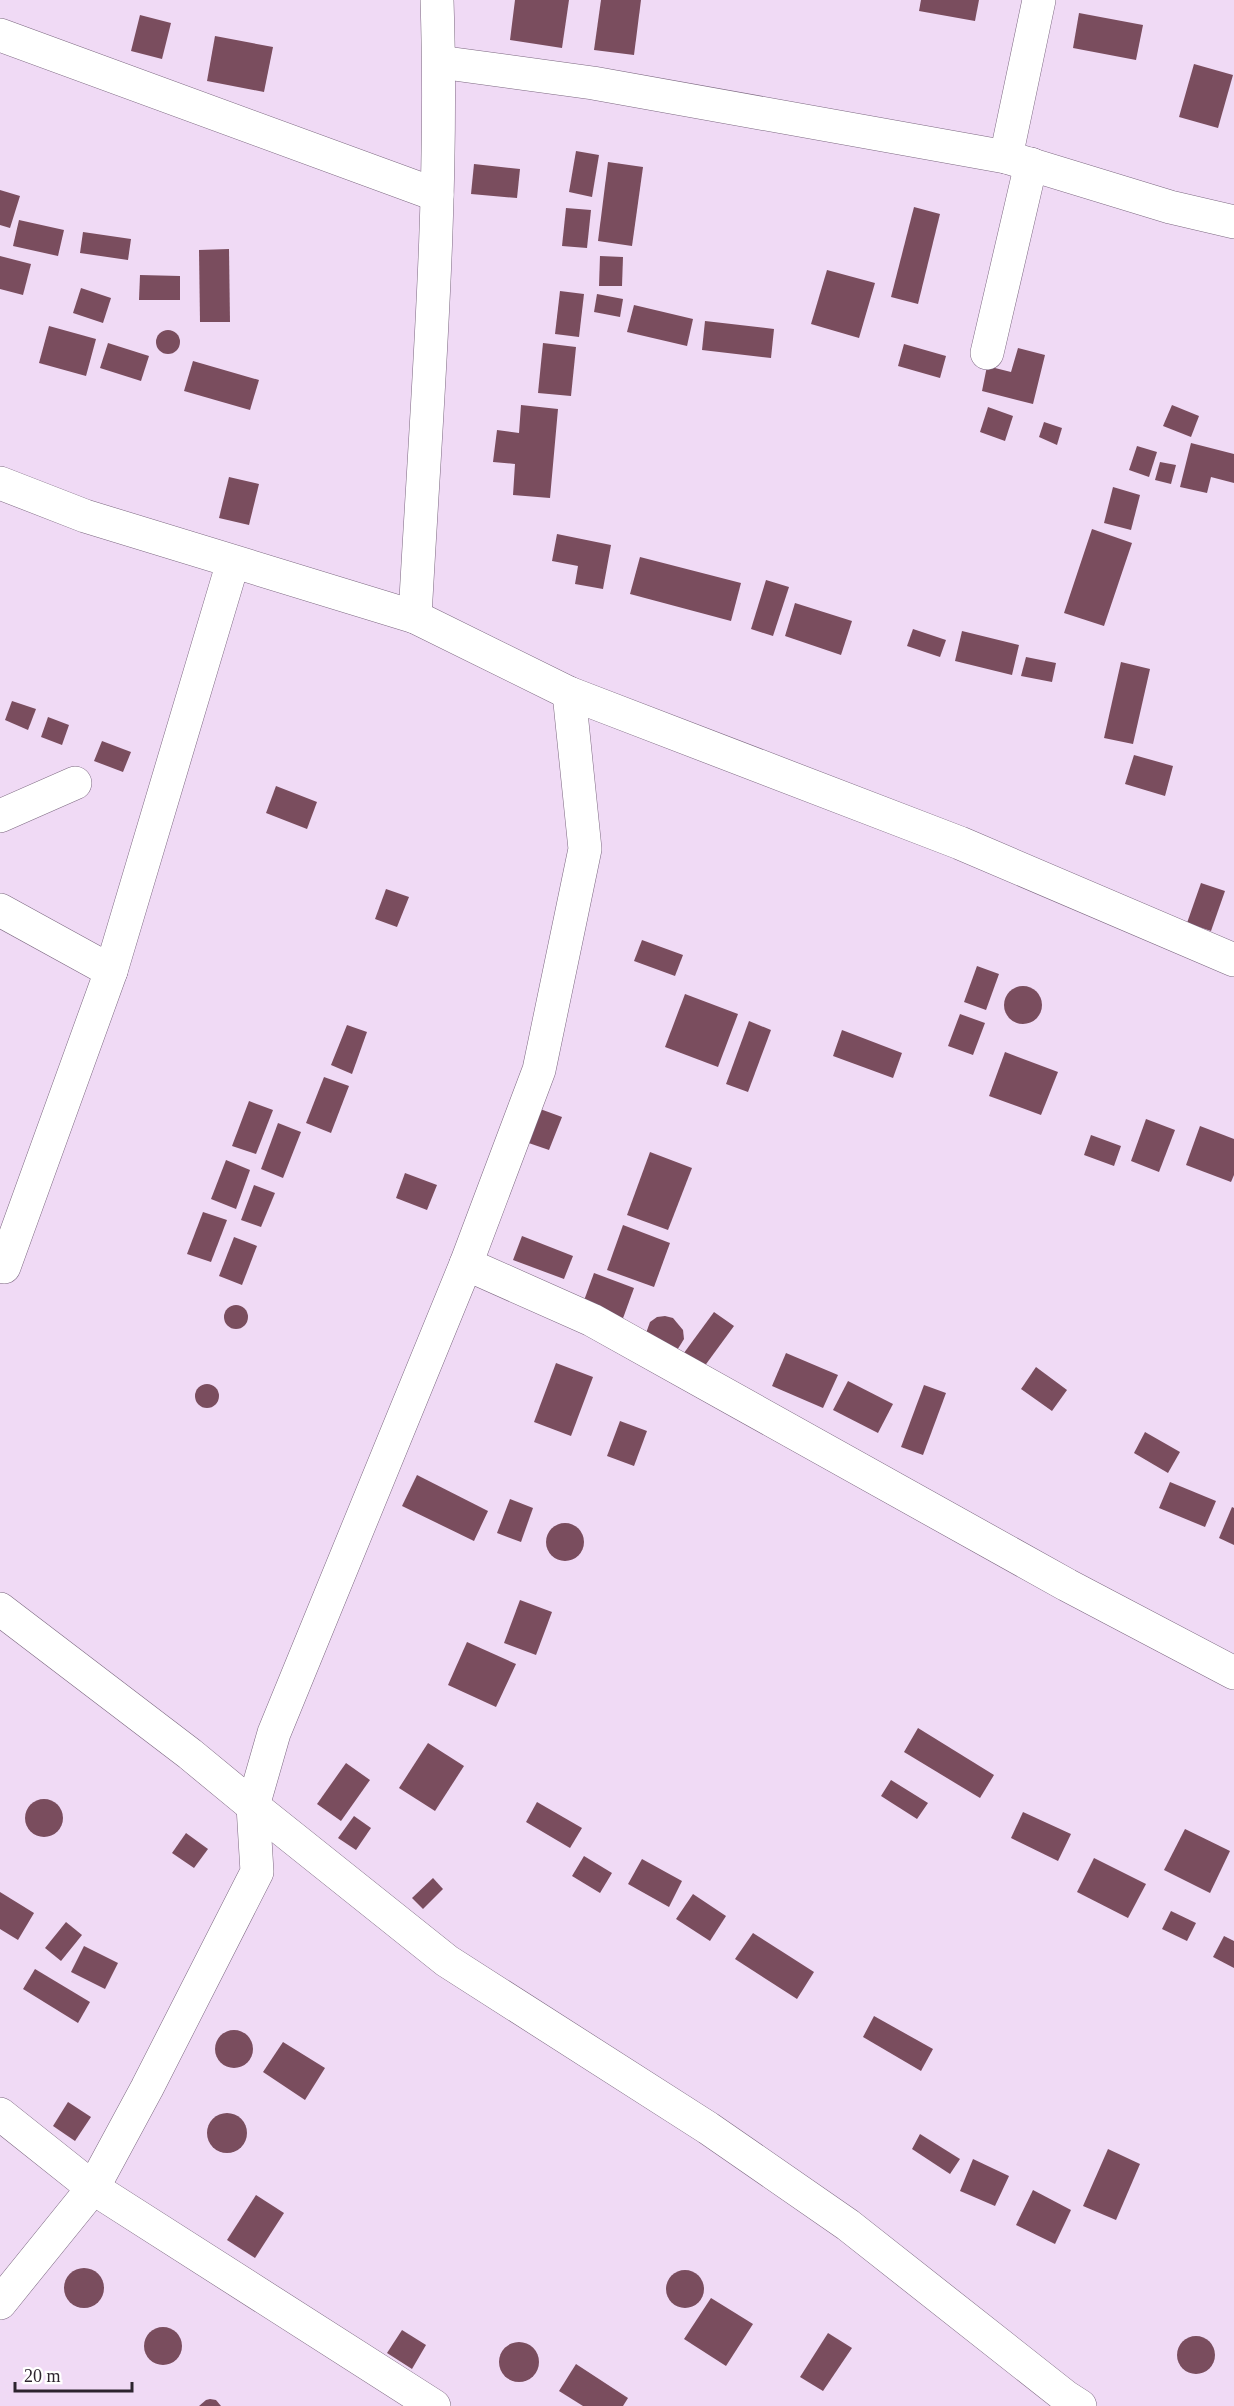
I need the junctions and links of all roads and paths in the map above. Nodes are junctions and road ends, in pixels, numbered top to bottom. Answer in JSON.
{"nodes":[{"id":1,"x":437,"y":0,"type":"edge"},
{"id":2,"x":1040,"y":0,"type":"edge"},
{"id":3,"x":0,"y":35,"type":"edge"},
{"id":4,"x":439,"y":62,"type":"junction"},
{"id":5,"x":1018,"y":161,"type":"junction"},
{"id":6,"x":437,"y":195,"type":"junction"},
{"id":7,"x":1234,"y":222,"type":"edge"},
{"id":8,"x":987,"y":353,"type":"dead end"},
{"id":9,"x":0,"y":483,"type":"edge"},
{"id":10,"x":233,"y":562,"type":"junction"},
{"id":11,"x":415,"y":617,"type":"junction"},
{"id":12,"x":569,"y":693,"type":"junction"},
{"id":13,"x":75,"y":783,"type":"dead end"},
{"id":14,"x":0,"y":816,"type":"edge"},
{"id":15,"x":0,"y":910,"type":"edge"},
{"id":16,"x":1234,"y":960,"type":"edge"},
{"id":17,"x":111,"y":971,"type":"junction"},
{"id":18,"x":466,"y":1264,"type":"junction"},
{"id":19,"x":3,"y":1267,"type":"dead end"},
{"id":20,"x":0,"y":1610,"type":"edge"},
{"id":21,"x":1234,"y":1672,"type":"edge"},
{"id":22,"x":253,"y":1806,"type":"junction"},
{"id":23,"x":0,"y":2114,"type":"edge"},
{"id":24,"x":93,"y":2188,"type":"junction"},
{"id":25,"x":0,"y":2303,"type":"edge"},
{"id":26,"x":434,"y":2406,"type":"edge"},
{"id":27,"x":1080,"y":2406,"type":"edge"}],
"edges":[{"from":1,"to":4,"type":"street"},
{"from":2,"to":5,"type":"street"},
{"from":3,"to":6,"type":"street"},
{"from":4,"to":5,"type":"street"},
{"from":4,"to":6,"type":"street"},
{"from":5,"to":7,"type":"street"},
{"from":5,"to":8,"type":"street"},
{"from":6,"to":11,"type":"street"},
{"from":9,"to":10,"type":"street"},
{"from":10,"to":11,"type":"street"},
{"from":10,"to":17,"type":"street"},
{"from":11,"to":12,"type":"street"},
{"from":12,"to":16,"type":"street"},
{"from":12,"to":18,"type":"street"},
{"from":13,"to":14,"type":"street"},
{"from":15,"to":17,"type":"street"},
{"from":17,"to":19,"type":"street"},
{"from":18,"to":21,"type":"street"},
{"from":18,"to":22,"type":"street"},
{"from":20,"to":22,"type":"street"},
{"from":22,"to":24,"type":"street"},
{"from":22,"to":27,"type":"street"},
{"from":23,"to":24,"type":"street"},
{"from":24,"to":25,"type":"street"},
{"from":24,"to":26,"type":"street"}]}
